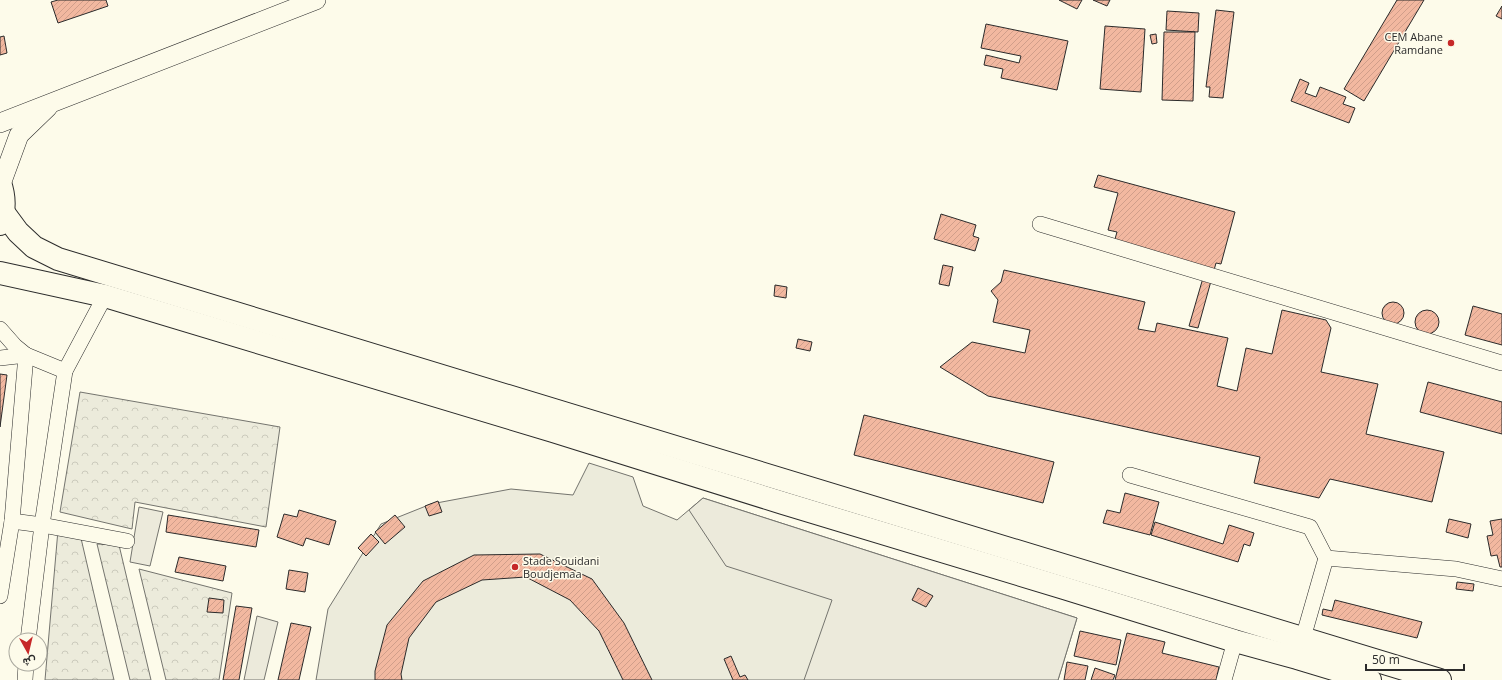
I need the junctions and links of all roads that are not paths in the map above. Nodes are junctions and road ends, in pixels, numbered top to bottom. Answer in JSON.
{"nodes":[{"id":1,"x":316,"y":0,"type":"edge"},
{"id":2,"x":55,"y":101,"type":"junction"},
{"id":3,"x":0,"y":123,"type":"edge"},
{"id":4,"x":0,"y":183,"type":"edge"},
{"id":5,"x":2,"y":219,"type":"edge"},
{"id":6,"x":1040,"y":224,"type":"dead end"},
{"id":7,"x":0,"y":273,"type":"edge"},
{"id":8,"x":105,"y":296,"type":"junction"},
{"id":9,"x":0,"y":329,"type":"edge"},
{"id":10,"x":26,"y":354,"type":"junction"},
{"id":11,"x":0,"y":358,"type":"edge"},
{"id":12,"x":1502,"y":363,"type":"edge"},
{"id":13,"x":65,"y":371,"type":"junction"},
{"id":14,"x":1130,"y":475,"type":"dead end"},
{"id":15,"x":12,"y":521,"type":"junction"},
{"id":16,"x":42,"y":525,"type":"junction"},
{"id":17,"x":126,"y":541,"type":"dead end"},
{"id":18,"x":1326,"y":558,"type":"junction"},
{"id":19,"x":1502,"y":578,"type":"edge"},
{"id":20,"x":0,"y":596,"type":"edge"},
{"id":21,"x":29,"y":632,"type":"edge"},
{"id":22,"x":1303,"y":638,"type":"junction"},
{"id":23,"x":1236,"y":641,"type":"junction"},
{"id":24,"x":1224,"y":680,"type":"edge"},
{"id":25,"x":1370,"y":680,"type":"edge"},
{"id":26,"x":1440,"y":680,"type":"edge"}],
"edges":[{"from":1,"to":2,"type":"main road"},
{"from":2,"to":3,"type":"main road"},
{"from":2,"to":4,"type":"main road"},
{"from":4,"to":5,"type":"highway"},
{"from":5,"to":22,"type":"highway"},
{"from":6,"to":12,"type":"street"},
{"from":7,"to":8,"type":"highway"},
{"from":8,"to":13,"type":"street"},
{"from":8,"to":23,"type":"highway"},
{"from":9,"to":10,"type":"street"},
{"from":10,"to":11,"type":"street"},
{"from":10,"to":13,"type":"street"},
{"from":10,"to":15,"type":"street"},
{"from":13,"to":16,"type":"street"},
{"from":14,"to":18,"type":"street"},
{"from":15,"to":16,"type":"street"},
{"from":15,"to":20,"type":"street"},
{"from":16,"to":17,"type":"street"},
{"from":16,"to":21,"type":"street"},
{"from":18,"to":19,"type":"street"},
{"from":18,"to":22,"type":"street"},
{"from":22,"to":26,"type":"highway"},
{"from":23,"to":24,"type":"street"},
{"from":23,"to":25,"type":"highway"}]}
